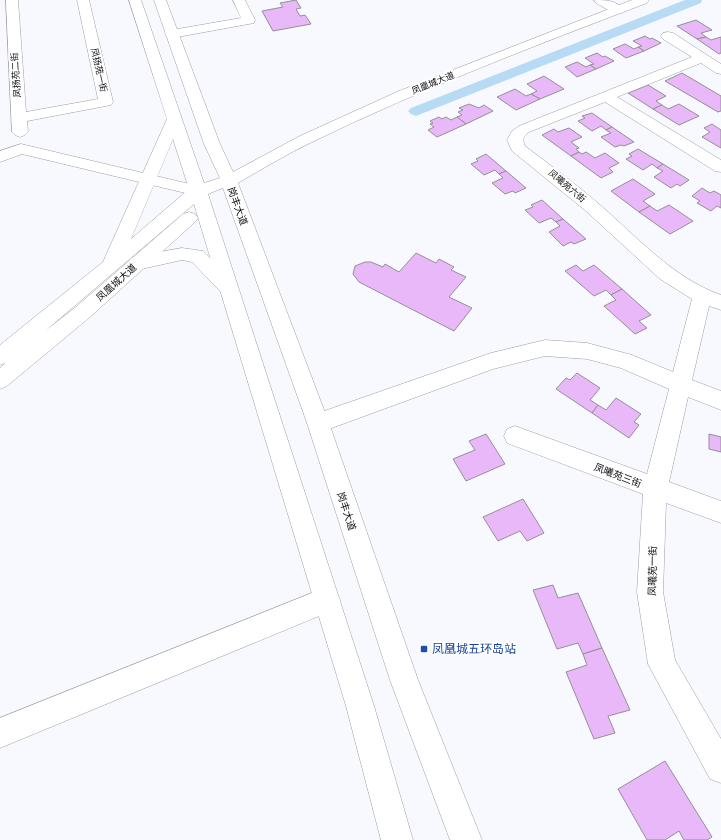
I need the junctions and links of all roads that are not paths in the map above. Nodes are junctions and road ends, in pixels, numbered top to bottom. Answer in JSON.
{"nodes":[{"id":1,"x":12,"y":0,"type":"edge"},
{"id":2,"x":83,"y":0,"type":"edge"},
{"id":3,"x":135,"y":0,"type":"edge"},
{"id":4,"x":160,"y":0,"type":"edge"},
{"id":5,"x":239,"y":0,"type":"edge"},
{"id":6,"x":600,"y":0,"type":"edge"},
{"id":7,"x":643,"y":0,"type":"edge"},
{"id":8,"x":618,"y":10,"type":"junction"},
{"id":9,"x":172,"y":34,"type":"junction"},
{"id":10,"x":668,"y":36,"type":"dead end"},
{"id":11,"x":15,"y":49,"type":"junction"},
{"id":12,"x":0,"y":52,"type":"edge"},
{"id":13,"x":702,"y":58,"type":"junction"},
{"id":14,"x":721,"y":70,"type":"edge"},
{"id":15,"x":606,"y":96,"type":"junction"},
{"id":16,"x":19,"y":118,"type":"junction"},
{"id":17,"x":174,"y":119,"type":"junction"},
{"id":18,"x":21,"y":149,"type":"junction"},
{"id":19,"x":0,"y":157,"type":"edge"},
{"id":20,"x":721,"y":167,"type":"edge"},
{"id":21,"x":148,"y":179,"type":"junction"},
{"id":22,"x":230,"y":181,"type":"junction"},
{"id":23,"x":201,"y":198,"type":"junction"},
{"id":24,"x":137,"y":263,"type":"junction"},
{"id":25,"x":110,"y":266,"type":"junction"},
{"id":26,"x":229,"y":288,"type":"junction"},
{"id":27,"x":702,"y":296,"type":"junction"},
{"id":28,"x":721,"y":303,"type":"edge"},
{"id":29,"x":0,"y":357,"type":"edge"},
{"id":30,"x":0,"y":380,"type":"edge"},
{"id":31,"x":682,"y":385,"type":"junction"},
{"id":32,"x":721,"y":401,"type":"edge"},
{"id":33,"x":318,"y":423,"type":"junction"},
{"id":34,"x":515,"y":436,"type":"dead end"},
{"id":35,"x":655,"y":489,"type":"junction"},
{"id":36,"x":721,"y":512,"type":"edge"},
{"id":37,"x":327,"y":600,"type":"junction"},
{"id":38,"x":0,"y":733,"type":"edge"},
{"id":39,"x":721,"y":768,"type":"edge"},
{"id":40,"x":397,"y":840,"type":"edge"},
{"id":41,"x":466,"y":840,"type":"edge"}],
"edges":[{"from":1,"to":11,"type":"main road","name":"凤扬苑二街"},
{"from":2,"to":16,"type":"main road","name":"凤扬苑一街"},
{"from":3,"to":17,"type":"main road"},
{"from":4,"to":9,"type":"main road","name":"岗丰大道"},
{"from":5,"to":9,"type":"main road"},
{"from":6,"to":8,"type":"main road"},
{"from":7,"to":8,"type":"main road","name":"凤凰城大道"},
{"from":8,"to":22,"type":"main road","name":"凤凰城大道"},
{"from":9,"to":22,"type":"main road","name":"岗丰大道"},
{"from":10,"to":13,"type":"main road"},
{"from":11,"to":12,"type":"main road"},
{"from":11,"to":16,"type":"main road","name":"凤扬苑二街"},
{"from":13,"to":14,"type":"main road"},
{"from":13,"to":15,"type":"main road","name":"凤曦苑六街"},
{"from":15,"to":20,"type":"main road"},
{"from":15,"to":27,"type":"main road","name":"凤曦苑六街"},
{"from":16,"to":18,"type":"main road","name":"凤扬苑二街"},
{"from":17,"to":21,"type":"main road"},
{"from":17,"to":23,"type":"main road"},
{"from":18,"to":19,"type":"main road"},
{"from":18,"to":21,"type":"main road"},
{"from":21,"to":23,"type":"main road"},
{"from":21,"to":25,"type":"main road"},
{"from":22,"to":23,"type":"main road","name":"凤凰城大道"},
{"from":22,"to":33,"type":"main road","name":"岗丰大道"},
{"from":23,"to":24,"type":"main road","name":"凤凰城大道"},
{"from":23,"to":25,"type":"main road","name":"凤凰城大道"},
{"from":23,"to":26,"type":"main road"},
{"from":24,"to":26,"type":"main road"},
{"from":24,"to":30,"type":"main road","name":"凤凰城大道"},
{"from":25,"to":29,"type":"main road","name":"凤凰城大道"},
{"from":26,"to":37,"type":"main road"},
{"from":27,"to":28,"type":"main road"},
{"from":27,"to":31,"type":"main road","name":"凤曦苑一街"},
{"from":31,"to":32,"type":"main road"},
{"from":31,"to":33,"type":"main road"},
{"from":31,"to":35,"type":"main road","name":"凤曦苑一街"},
{"from":33,"to":41,"type":"main road","name":"岗丰大道"},
{"from":34,"to":35,"type":"main road","name":"凤曦苑三街"},
{"from":35,"to":36,"type":"main road","name":"凤曦苑三街"},
{"from":35,"to":39,"type":"main road","name":"凤曦苑一街"},
{"from":37,"to":38,"type":"main road"},
{"from":37,"to":40,"type":"main road"}]}
